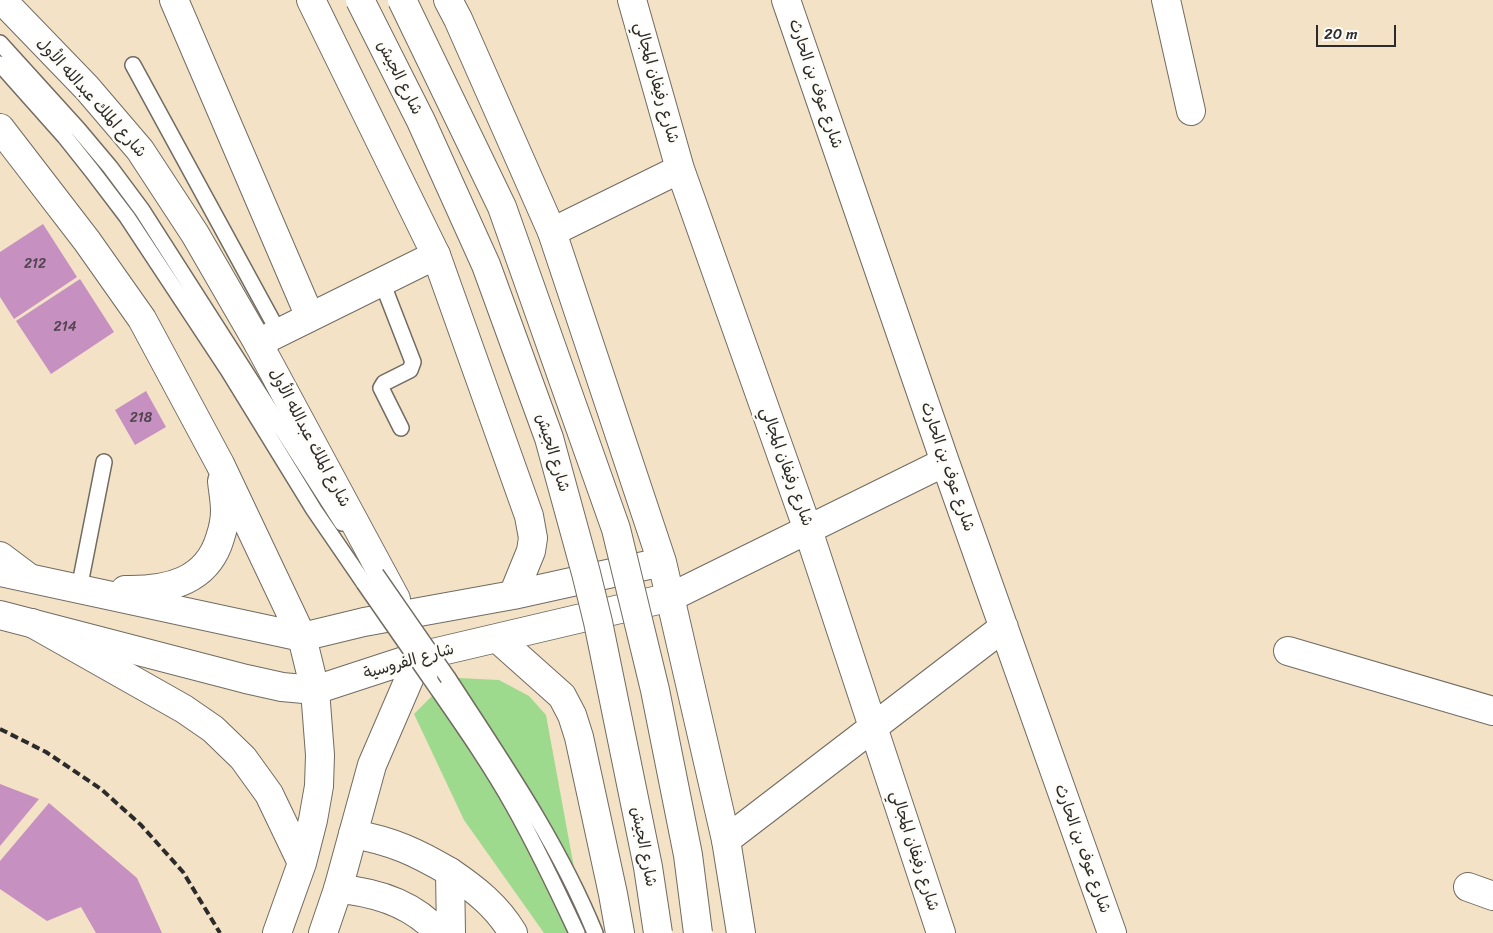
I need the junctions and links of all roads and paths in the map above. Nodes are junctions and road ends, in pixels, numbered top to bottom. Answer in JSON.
{"nodes":[{"id":1,"x":2,"y":0,"type":"edge"},
{"id":2,"x":174,"y":0,"type":"edge"},
{"id":3,"x":311,"y":0,"type":"edge"},
{"id":4,"x":360,"y":0,"type":"edge"},
{"id":5,"x":402,"y":0,"type":"edge"},
{"id":6,"x":448,"y":0,"type":"edge"},
{"id":7,"x":632,"y":0,"type":"edge"},
{"id":8,"x":786,"y":0,"type":"edge"},
{"id":9,"x":1166,"y":0,"type":"edge"},
{"id":10,"x":0,"y":43,"type":"edge"},
{"id":11,"x":0,"y":64,"type":"edge"},
{"id":12,"x":133,"y":65,"type":"dead end"},
{"id":13,"x":1190,"y":111,"type":"dead end"},
{"id":14,"x":0,"y":128,"type":"edge"},
{"id":15,"x":680,"y":169,"type":"junction"},
{"id":16,"x":552,"y":232,"type":"junction"},
{"id":17,"x":436,"y":255,"type":"junction"},
{"id":18,"x":382,"y":282,"type":"junction"},
{"id":19,"x":310,"y":317,"type":"junction"},
{"id":20,"x":268,"y":338,"type":"junction"},
{"id":21,"x":401,"y":428,"type":"dead end"},
{"id":22,"x":104,"y":462,"type":"dead end"},
{"id":23,"x":945,"y":462,"type":"junction"},
{"id":24,"x":220,"y":464,"type":"junction"},
{"id":25,"x":808,"y":530,"type":"junction"},
{"id":26,"x":0,"y":556,"type":"edge"},
{"id":27,"x":662,"y":562,"type":"junction"},
{"id":28,"x":0,"y":572,"type":"edge"},
{"id":29,"x":28,"y":577,"type":"junction"},
{"id":30,"x":370,"y":578,"type":"junction"},
{"id":31,"x":79,"y":589,"type":"junction"},
{"id":32,"x":513,"y":595,"type":"junction"},
{"id":33,"x":671,"y":597,"type":"junction"},
{"id":34,"x":404,"y":614,"type":"junction"},
{"id":35,"x":0,"y":615,"type":"edge"},
{"id":36,"x":32,"y":623,"type":"junction"},
{"id":37,"x":1004,"y":626,"type":"junction"},
{"id":38,"x":302,"y":638,"type":"junction"},
{"id":39,"x":497,"y":638,"type":"junction"},
{"id":40,"x":1288,"y":651,"type":"dead end"},
{"id":41,"x":423,"y":668,"type":"junction"},
{"id":42,"x":315,"y":690,"type":"junction"},
{"id":43,"x":1493,"y":711,"type":"edge"},
{"id":44,"x":873,"y":728,"type":"junction"},
{"id":45,"x":353,"y":834,"type":"junction"},
{"id":46,"x":726,"y":840,"type":"junction"},
{"id":47,"x":302,"y":863,"type":"junction"},
{"id":48,"x":450,"y":872,"type":"junction"},
{"id":49,"x":338,"y":889,"type":"junction"},
{"id":50,"x":427,"y":928,"type":"edge"},
{"id":51,"x":745,"y":929,"type":"edge"},
{"id":52,"x":277,"y":933,"type":"edge"},
{"id":53,"x":323,"y":933,"type":"edge"},
{"id":54,"x":451,"y":933,"type":"edge"},
{"id":55,"x":513,"y":933,"type":"edge"},
{"id":56,"x":577,"y":933,"type":"edge"},
{"id":57,"x":595,"y":933,"type":"edge"},
{"id":58,"x":620,"y":933,"type":"edge"},
{"id":59,"x":658,"y":933,"type":"edge"},
{"id":60,"x":698,"y":933,"type":"edge"},
{"id":61,"x":942,"y":933,"type":"edge"},
{"id":62,"x":1112,"y":933,"type":"edge"}],
"edges":[{"from":1,"to":20,"type":"main road","name":"شارع الملك عبدالله الأول"},
{"from":2,"to":19,"type":"main road"},
{"from":3,"to":17,"type":"main road"},
{"from":4,"to":59,"type":"main road","name":"شارع الجيش","bridge":true},
{"from":5,"to":60,"type":"main road","name":"شارع الجيش","bridge":true},
{"from":6,"to":16,"type":"main road"},
{"from":7,"to":15,"type":"main road","name":"شارع رفيفان المجالي"},
{"from":8,"to":23,"type":"main road","name":"شارع عوف بن الحارث"},
{"from":9,"to":13,"type":"main road"},
{"from":10,"to":30,"type":"lane"},
{"from":11,"to":30,"type":"lane"},
{"from":12,"to":20,"type":"lane"},
{"from":14,"to":24,"type":"main road"},
{"from":15,"to":16,"type":"main road"},
{"from":15,"to":25,"type":"main road","name":"شارع رفيفان المجالي"},
{"from":16,"to":27,"type":"main road"},
{"from":17,"to":18,"type":"main road"},
{"from":17,"to":32,"type":"main road"},
{"from":18,"to":19,"type":"main road"},
{"from":18,"to":21,"type":"lane"},
{"from":19,"to":20,"type":"main road"},
{"from":20,"to":34,"type":"main road","name":"شارع الملك عبدالله الأول"},
{"from":22,"to":31,"type":"lane"},
{"from":23,"to":25,"type":"main road","name":"شارع الفروسية"},
{"from":23,"to":37,"type":"main road","name":"شارع عوف بن الحارث"},
{"from":24,"to":31,"type":"main road"},
{"from":24,"to":38,"type":"main road"},
{"from":25,"to":33,"type":"main road","name":"شارع الفروسية"},
{"from":25,"to":44,"type":"main road","name":"شارع رفيفان المجالي"},
{"from":26,"to":29,"type":"main road"},
{"from":27,"to":32,"type":"main road"},
{"from":27,"to":33,"type":"main road"},
{"from":28,"to":29,"type":"main road"},
{"from":29,"to":31,"type":"main road"},
{"from":30,"to":41,"type":"lane","bridge":true},
{"from":30,"to":57,"type":"lane","bridge":true},
{"from":31,"to":38,"type":"main road"},
{"from":32,"to":34,"type":"main road"},
{"from":33,"to":39,"type":"main road","name":"شارع الفروسية"},
{"from":33,"to":46,"type":"main road"},
{"from":34,"to":38,"type":"main road"},
{"from":34,"to":41,"type":"main road","name":"شارع الملك عبدالله الأول"},
{"from":35,"to":36,"type":"main road","name":"شارع الفروسية"},
{"from":36,"to":42,"type":"main road","name":"شارع الفروسية"},
{"from":36,"to":47,"type":"main road"},
{"from":37,"to":44,"type":"main road"},
{"from":37,"to":62,"type":"main road","name":"شارع عوف بن الحارث"},
{"from":38,"to":42,"type":"main road"},
{"from":39,"to":41,"type":"main road","name":"شارع الفروسية"},
{"from":39,"to":58,"type":"main road"},
{"from":40,"to":43,"type":"main road"},
{"from":41,"to":42,"type":"main road","name":"شارع الفروسية"},
{"from":41,"to":45,"type":"main road","name":"شارع الملك عبدالله الأول"},
{"from":41,"to":56,"type":"lane"},
{"from":42,"to":47,"type":"main road"},
{"from":44,"to":46,"type":"main road"},
{"from":44,"to":61,"type":"main road","name":"شارع رفيفان المجالي"},
{"from":45,"to":48,"type":"main road"},
{"from":45,"to":49,"type":"main road","name":"شارع الملك عبدالله الأول"},
{"from":46,"to":51,"type":"main road"},
{"from":47,"to":52,"type":"main road"},
{"from":48,"to":54,"type":"main road"},
{"from":48,"to":55,"type":"main road"},
{"from":49,"to":50,"type":"main road"},
{"from":49,"to":53,"type":"main road","name":"شارع الملك عبدالله الأول"}]}
